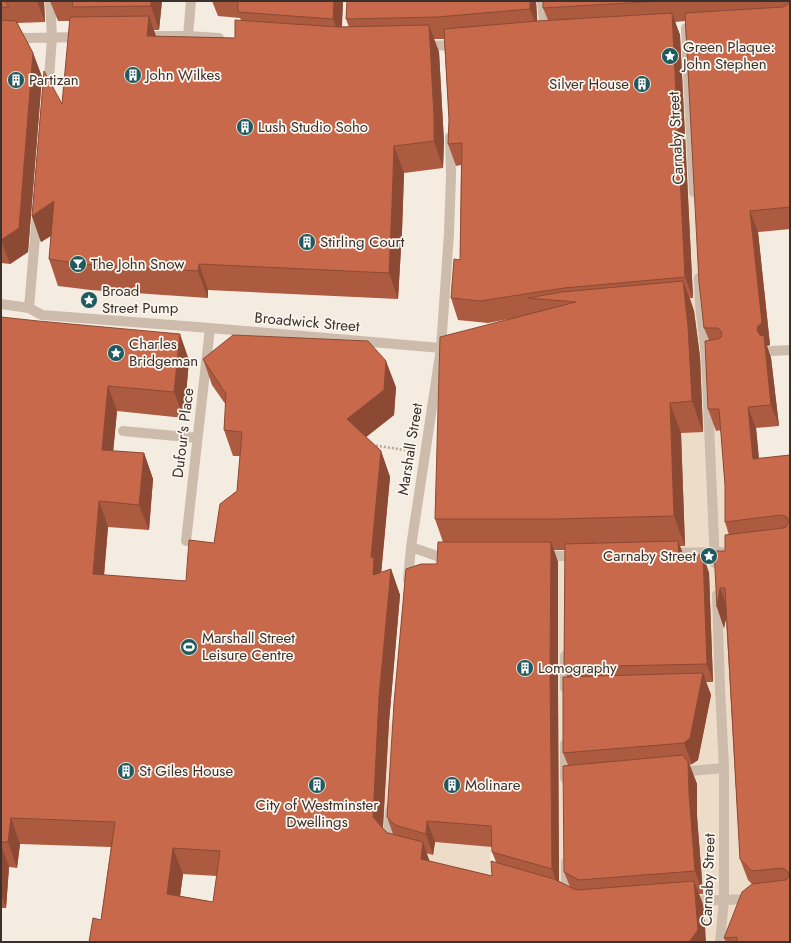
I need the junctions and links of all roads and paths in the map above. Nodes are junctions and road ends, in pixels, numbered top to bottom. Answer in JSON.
{"nodes":[{"id":1,"x":50,"y":1,"type":"edge"},
{"id":2,"x":191,"y":1,"type":"edge"},
{"id":3,"x":542,"y":1,"type":"edge"},
{"id":4,"x":685,"y":28,"type":"edge"},
{"id":5,"x":150,"y":36,"type":"edge"},
{"id":6,"x":188,"y":36,"type":"junction"},
{"id":7,"x":545,"y":36,"type":"edge"},
{"id":8,"x":1,"y":37,"type":"edge"},
{"id":9,"x":52,"y":37,"type":"junction"},
{"id":10,"x":89,"y":37,"type":"edge"},
{"id":11,"x":228,"y":39,"type":"edge"},
{"id":12,"x":472,"y":43,"type":"edge"},
{"id":13,"x":415,"y":46,"type":"edge"},
{"id":14,"x":47,"y":100,"type":"edge"},
{"id":15,"x":450,"y":126,"type":"edge"},
{"id":16,"x":695,"y":202,"type":"edge"},
{"id":17,"x":38,"y":208,"type":"edge"},
{"id":18,"x":698,"y":265,"type":"edge"},
{"id":19,"x":1,"y":304,"type":"edge"},
{"id":20,"x":29,"y":308,"type":"junction"},
{"id":21,"x":210,"y":328,"type":"junction"},
{"id":22,"x":453,"y":335,"type":"edge"},
{"id":23,"x":441,"y":348,"type":"junction"},
{"id":24,"x":790,"y":350,"type":"edge"},
{"id":25,"x":771,"y":351,"type":"dead end"},
{"id":26,"x":717,"y":355,"type":"edge"},
{"id":27,"x":706,"y":356,"type":"junction"},
{"id":28,"x":123,"y":431,"type":"dead end"},
{"id":29,"x":197,"y":438,"type":"junction"},
{"id":30,"x":365,"y":445,"type":"edge"},
{"id":31,"x":390,"y":448,"type":"dead end"},
{"id":32,"x":186,"y":541,"type":"dead end"},
{"id":33,"x":411,"y":547,"type":"junction"},
{"id":34,"x":733,"y":550,"type":"edge"},
{"id":35,"x":715,"y":552,"type":"junction"},
{"id":36,"x":665,"y":554,"type":"edge"},
{"id":37,"x":588,"y":555,"type":"edge"},
{"id":38,"x":459,"y":556,"type":"edge"},
{"id":39,"x":535,"y":556,"type":"edge"},
{"id":40,"x":407,"y":589,"type":"edge"},
{"id":41,"x":565,"y":647,"type":"edge"},
{"id":42,"x":567,"y":695,"type":"edge"},
{"id":43,"x":565,"y":737,"type":"edge"},
{"id":44,"x":724,"y":768,"type":"junction"},
{"id":45,"x":665,"y":773,"type":"edge"},
{"id":46,"x":567,"y":784,"type":"edge"},
{"id":47,"x":390,"y":800,"type":"edge"},
{"id":48,"x":566,"y":851,"type":"edge"},
{"id":49,"x":399,"y":852,"type":"edge"},
{"id":50,"x":761,"y":898,"type":"edge"},
{"id":51,"x":566,"y":899,"type":"edge"},
{"id":52,"x":724,"y":900,"type":"junction"},
{"id":53,"x":680,"y":902,"type":"edge"},
{"id":54,"x":720,"y":942,"type":"edge"}],
"edges":[{"from":1,"to":9,"type":"street"},
{"from":2,"to":6,"type":"street"},
{"from":3,"to":7,"type":"street"},
{"from":4,"to":16,"type":"street","name":"Carnaby Street"},
{"from":5,"to":6,"type":"street"},
{"from":6,"to":11,"type":"street"},
{"from":8,"to":9,"type":"street"},
{"from":9,"to":10,"type":"street"},
{"from":9,"to":14,"type":"street"},
{"from":12,"to":13,"type":"street"},
{"from":15,"to":23,"type":"street","name":"Marshall Street"},
{"from":17,"to":20,"type":"street"},
{"from":18,"to":27,"type":"street","name":"Carnaby Street"},
{"from":19,"to":20,"type":"street","name":"Broadwick Street"},
{"from":20,"to":21,"type":"street","name":"Broadwick Street"},
{"from":21,"to":23,"type":"street","name":"Broadwick Street"},
{"from":21,"to":29,"type":"street","name":"Dufour's Place"},
{"from":22,"to":23,"type":"street"},
{"from":23,"to":33,"type":"street","name":"Marshall Street"},
{"from":24,"to":25,"type":"street"},
{"from":26,"to":27,"type":"street"},
{"from":27,"to":35,"type":"street","name":"Carnaby Street"},
{"from":28,"to":29,"type":"street"},
{"from":29,"to":32,"type":"street","name":"Dufour's Place"},
{"from":30,"to":31,"type":"path"},
{"from":33,"to":38,"type":"street"},
{"from":33,"to":40,"type":"street","name":"Marshall Street"},
{"from":34,"to":35,"type":"street"},
{"from":35,"to":36,"type":"street"},
{"from":35,"to":44,"type":"street","name":"Carnaby Street"},
{"from":37,"to":39,"type":"street"},
{"from":41,"to":42,"type":"street"},
{"from":43,"to":46,"type":"street"},
{"from":44,"to":45,"type":"street"},
{"from":44,"to":52,"type":"street","name":"Carnaby Street"},
{"from":47,"to":49,"type":"street"},
{"from":48,"to":51,"type":"street"},
{"from":50,"to":52,"type":"street"},
{"from":52,"to":53,"type":"street"},
{"from":52,"to":54,"type":"street","name":"Carnaby Street"}]}
